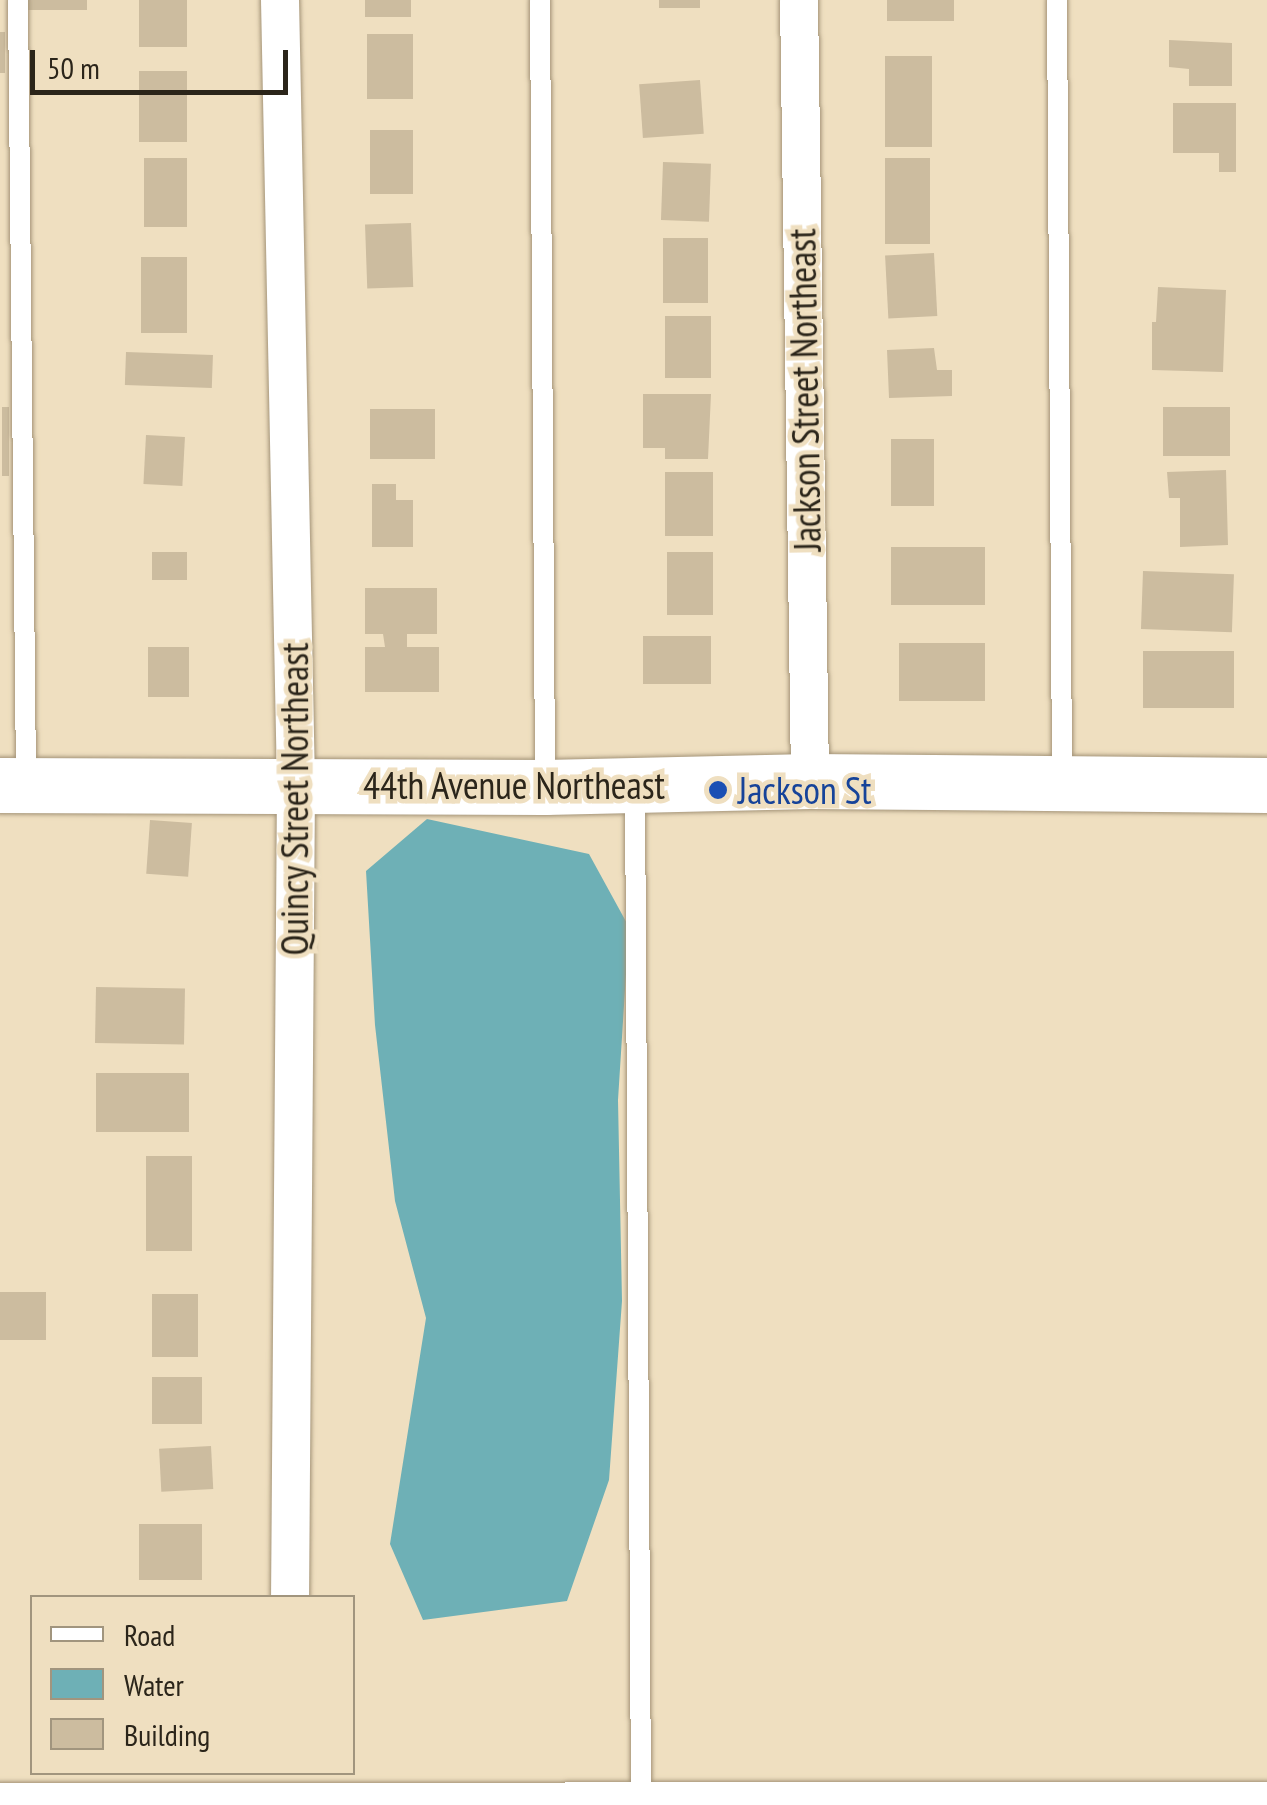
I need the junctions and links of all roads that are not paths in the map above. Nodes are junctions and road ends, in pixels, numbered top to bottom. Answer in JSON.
{"nodes":[{"id":1,"x":18,"y":0,"type":"edge"},
{"id":2,"x":280,"y":0,"type":"edge"},
{"id":3,"x":540,"y":0,"type":"edge"},
{"id":4,"x":799,"y":0,"type":"edge"},
{"id":5,"x":1057,"y":0,"type":"edge"},
{"id":6,"x":810,"y":781,"type":"junction"},
{"id":7,"x":13,"y":785,"type":"edge"},
{"id":8,"x":636,"y":785,"type":"junction"},
{"id":9,"x":1267,"y":785,"type":"edge"},
{"id":10,"x":296,"y":786,"type":"junction"},
{"id":11,"x":545,"y":786,"type":"junction"},
{"id":12,"x":1062,"y":786,"type":"junction"},
{"id":13,"x":290,"y":1595,"type":"edge"},
{"id":14,"x":289,"y":1793,"type":"edge"},
{"id":15,"x":1267,"y":1801,"type":"edge"},
{"id":16,"x":641,"y":1802,"type":"junction"},
{"id":17,"x":21,"y":1803,"type":"edge"},
{"id":18,"x":545,"y":1803,"type":"edge"},
{"id":19,"x":812,"y":1803,"type":"edge"},
{"id":20,"x":1068,"y":1803,"type":"edge"}],
"edges":[{"from":1,"to":7,"type":"lane"},
{"from":2,"to":10,"type":"street","name":"Quincy Street Northeast"},
{"from":3,"to":11,"type":"lane"},
{"from":4,"to":6,"type":"street","name":"Jackson Street Northeast"},
{"from":5,"to":12,"type":"lane"},
{"from":6,"to":8,"type":"street","name":"44th Avenue Northeast"},
{"from":6,"to":12,"type":"street","name":"44th Avenue Northeast"},
{"from":7,"to":10,"type":"street","name":"44th Avenue Northeast"},
{"from":8,"to":11,"type":"street","name":"44th Avenue Northeast"},
{"from":8,"to":16,"type":"lane"},
{"from":9,"to":12,"type":"street","name":"44th Avenue Northeast"},
{"from":10,"to":11,"type":"street","name":"44th Avenue Northeast"},
{"from":10,"to":13,"type":"street","name":"Quincy Street Northeast"},
{"from":14,"to":17,"type":"street"},
{"from":14,"to":18,"type":"street"},
{"from":15,"to":20,"type":"street"},
{"from":16,"to":18,"type":"street"},
{"from":16,"to":19,"type":"street"},
{"from":19,"to":20,"type":"street"}]}
